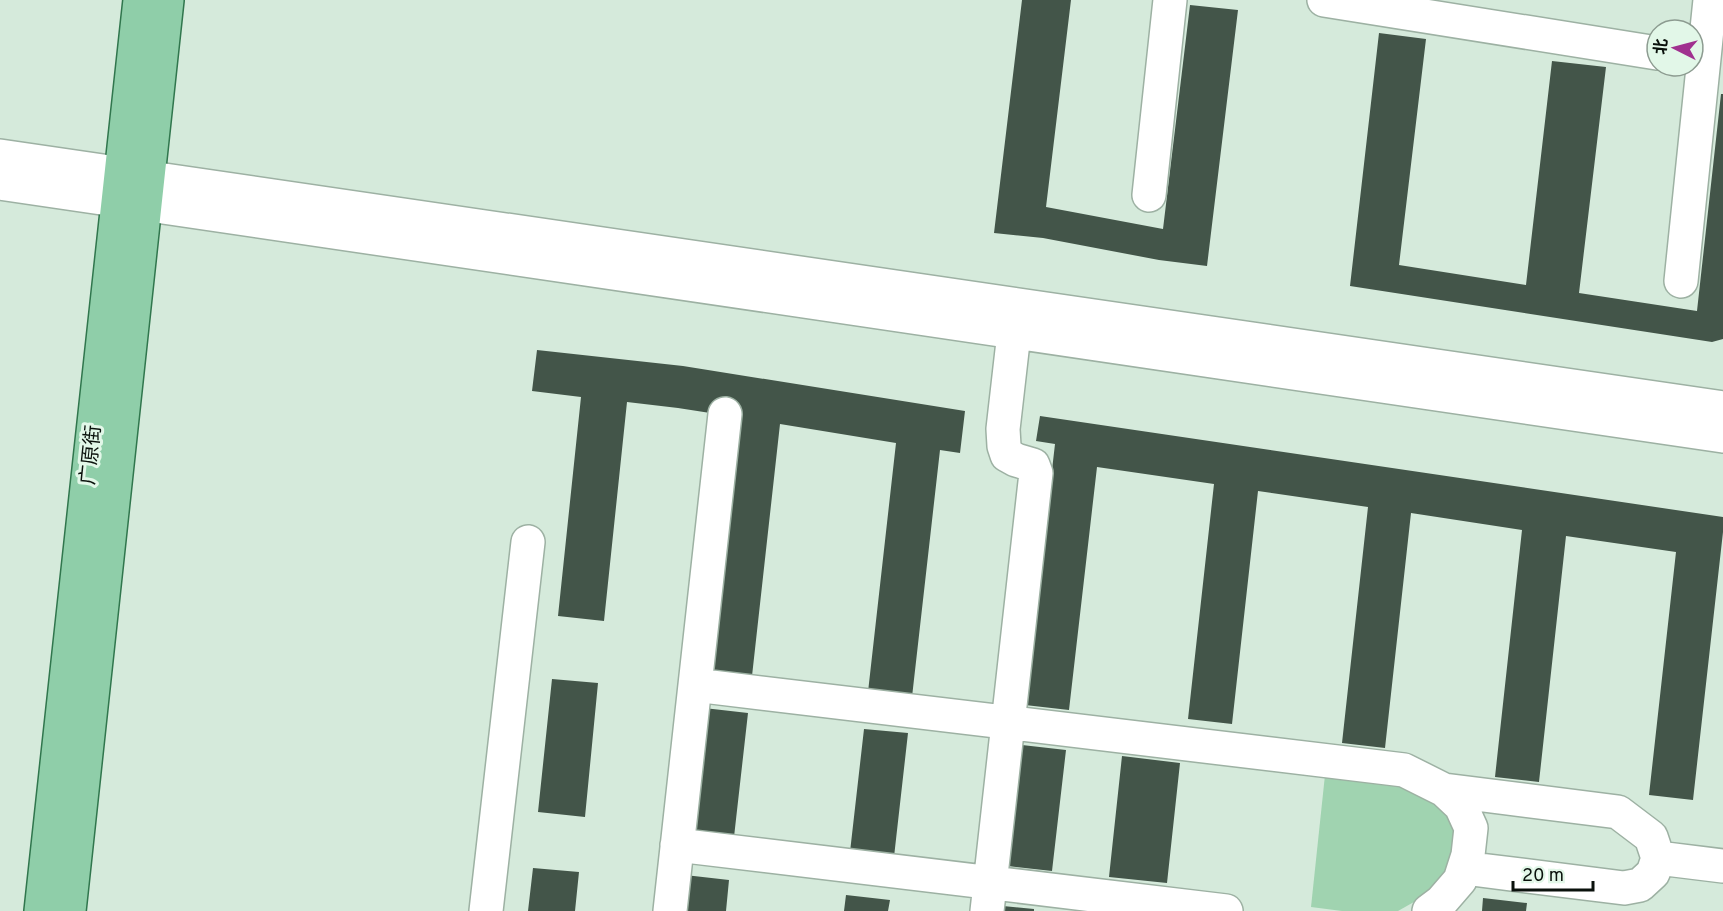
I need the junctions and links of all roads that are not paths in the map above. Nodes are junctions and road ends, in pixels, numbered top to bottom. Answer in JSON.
{"nodes":[{"id":1,"x":140,"y":0,"type":"edge"},
{"id":2,"x":167,"y":0,"type":"edge"},
{"id":3,"x":1170,"y":0,"type":"edge"},
{"id":4,"x":1324,"y":0,"type":"edge"},
{"id":5,"x":1710,"y":0,"type":"edge"},
{"id":6,"x":1424,"y":8,"type":"edge"},
{"id":7,"x":1705,"y":27,"type":"edge"},
{"id":8,"x":1645,"y":51,"type":"edge"},
{"id":9,"x":1698,"y":78,"type":"edge"},
{"id":10,"x":0,"y":156,"type":"edge"},
{"id":11,"x":0,"y":183,"type":"edge"},
{"id":12,"x":132,"y":189,"type":"junction"},
{"id":13,"x":1149,"y":195,"type":"dead end"},
{"id":14,"x":1681,"y":281,"type":"dead end"},
{"id":15,"x":1014,"y":333,"type":"junction"},
{"id":16,"x":1723,"y":408,"type":"edge"},
{"id":17,"x":725,"y":414,"type":"dead end"},
{"id":18,"x":1723,"y":436,"type":"edge"},
{"id":19,"x":528,"y":542,"type":"dead end"},
{"id":20,"x":695,"y":685,"type":"junction"},
{"id":21,"x":1008,"y":723,"type":"junction"},
{"id":22,"x":1444,"y":790,"type":"junction"},
{"id":23,"x":677,"y":845,"type":"junction"},
{"id":24,"x":1658,"y":858,"type":"junction"},
{"id":25,"x":1723,"y":866,"type":"edge"},
{"id":26,"x":1464,"y":868,"type":"junction"},
{"id":27,"x":988,"y":897,"type":"edge"},
{"id":28,"x":41,"y":911,"type":"edge"},
{"id":29,"x":69,"y":911,"type":"edge"},
{"id":30,"x":486,"y":911,"type":"edge"},
{"id":31,"x":670,"y":911,"type":"edge"},
{"id":32,"x":1226,"y":911,"type":"edge"},
{"id":33,"x":1429,"y":911,"type":"edge"}],
"edges":[{"from":1,"to":12,"type":"main road","name":"广原街"},
{"from":2,"to":12,"type":"main road","name":"广原街"},
{"from":3,"to":13,"type":"street"},
{"from":4,"to":6,"type":"street"},
{"from":5,"to":7,"type":"street"},
{"from":6,"to":8,"type":"street"},
{"from":9,"to":14,"type":"street"},
{"from":10,"to":12,"type":"street"},
{"from":11,"to":12,"type":"street"},
{"from":12,"to":15,"type":"street"},
{"from":12,"to":16,"type":"street"},
{"from":12,"to":28,"type":"main road","name":"广原街"},
{"from":12,"to":29,"type":"main road","name":"广原街"},
{"from":15,"to":18,"type":"street"},
{"from":15,"to":21,"type":"street"},
{"from":17,"to":20,"type":"street"},
{"from":19,"to":30,"type":"street"},
{"from":20,"to":21,"type":"street"},
{"from":20,"to":23,"type":"street"},
{"from":21,"to":22,"type":"street"},
{"from":21,"to":27,"type":"street"},
{"from":22,"to":24,"type":"street"},
{"from":22,"to":26,"type":"street"},
{"from":23,"to":27,"type":"street"},
{"from":23,"to":31,"type":"street"},
{"from":24,"to":25,"type":"street"},
{"from":24,"to":26,"type":"street"},
{"from":26,"to":33,"type":"street"},
{"from":27,"to":32,"type":"street"}]}
